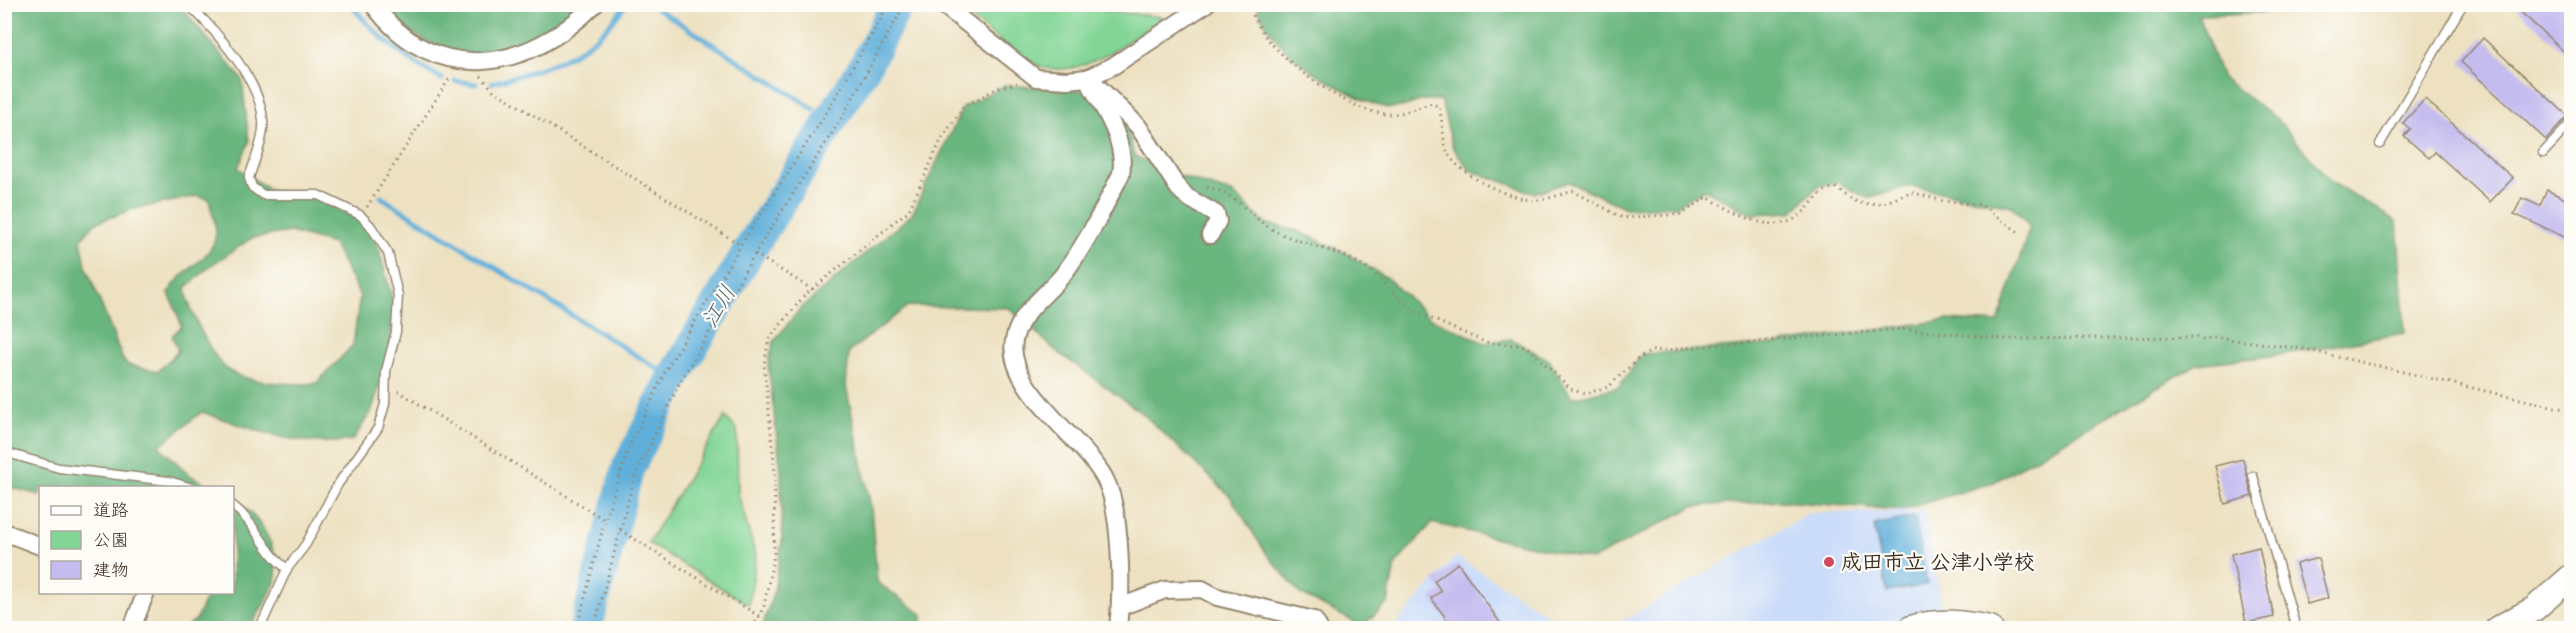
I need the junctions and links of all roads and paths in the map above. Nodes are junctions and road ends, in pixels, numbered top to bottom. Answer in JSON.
{"nodes":[{"id":1,"x":188,"y":4,"type":"edge"},
{"id":2,"x":373,"y":4,"type":"edge"},
{"id":3,"x":595,"y":4,"type":"edge"},
{"id":4,"x":889,"y":4,"type":"edge"},
{"id":5,"x":905,"y":4,"type":"edge"},
{"id":6,"x":942,"y":4,"type":"edge"},
{"id":7,"x":1206,"y":4,"type":"edge"},
{"id":8,"x":1248,"y":4,"type":"edge"},
{"id":9,"x":2463,"y":4,"type":"edge"},
{"id":10,"x":468,"y":63,"type":"junction"},
{"id":11,"x":1036,"y":78,"type":"junction"},
{"id":12,"x":1087,"y":78,"type":"junction"},
{"id":13,"x":2571,"y":122,"type":"edge"},
{"id":14,"x":2380,"y":144,"type":"dead end"},
{"id":15,"x":2543,"y":153,"type":"dead end"},
{"id":16,"x":1203,"y":187,"type":"dead end"},
{"id":17,"x":360,"y":215,"type":"junction"},
{"id":18,"x":2020,"y":233,"type":"dead end"},
{"id":19,"x":1210,"y":235,"type":"dead end"},
{"id":20,"x":741,"y":245,"type":"junction"},
{"id":21,"x":755,"y":254,"type":"junction"},
{"id":22,"x":813,"y":290,"type":"junction"},
{"id":23,"x":386,"y":383,"type":"junction"},
{"id":24,"x":2571,"y":411,"type":"edge"},
{"id":25,"x":4,"y":452,"type":"edge"},
{"id":26,"x":2253,"y":476,"type":"dead end"},
{"id":27,"x":185,"y":486,"type":"edge"},
{"id":28,"x":234,"y":507,"type":"edge"},
{"id":29,"x":605,"y":520,"type":"junction"},
{"id":30,"x":620,"y":530,"type":"junction"},
{"id":31,"x":4,"y":532,"type":"edge"},
{"id":32,"x":39,"y":546,"type":"edge"},
{"id":33,"x":287,"y":569,"type":"junction"},
{"id":34,"x":2571,"y":576,"type":"edge"},
{"id":35,"x":145,"y":594,"type":"edge"},
{"id":36,"x":1120,"y":607,"type":"junction"},
{"id":37,"x":759,"y":616,"type":"junction"},
{"id":38,"x":132,"y":628,"type":"edge"},
{"id":39,"x":261,"y":628,"type":"edge"},
{"id":40,"x":578,"y":628,"type":"edge"},
{"id":41,"x":594,"y":628,"type":"edge"},
{"id":42,"x":753,"y":628,"type":"edge"},
{"id":43,"x":1118,"y":628,"type":"edge"},
{"id":44,"x":1319,"y":628,"type":"edge"},
{"id":45,"x":1911,"y":628,"type":"edge"},
{"id":46,"x":1990,"y":628,"type":"edge"},
{"id":47,"x":2296,"y":628,"type":"edge"},
{"id":48,"x":2498,"y":628,"type":"edge"}],
"edges":[{"from":1,"to":17,"type":"lane"},
{"from":2,"to":10,"type":"street"},
{"from":3,"to":10,"type":"street"},
{"from":4,"to":20,"type":"path"},
{"from":5,"to":21,"type":"path"},
{"from":6,"to":11,"type":"street"},
{"from":7,"to":12,"type":"street"},
{"from":8,"to":18,"type":"path"},
{"from":9,"to":14,"type":"lane"},
{"from":10,"to":17,"type":"path"},
{"from":10,"to":20,"type":"path"},
{"from":11,"to":12,"type":"street"},
{"from":11,"to":22,"type":"path"},
{"from":12,"to":19,"type":"street"},
{"from":12,"to":36,"type":"street"},
{"from":13,"to":15,"type":"lane"},
{"from":16,"to":24,"type":"path"},
{"from":17,"to":23,"type":"lane"},
{"from":20,"to":29,"type":"path"},
{"from":21,"to":22,"type":"path"},
{"from":21,"to":30,"type":"path"},
{"from":22,"to":37,"type":"path"},
{"from":23,"to":29,"type":"path"},
{"from":23,"to":33,"type":"lane"},
{"from":25,"to":27,"type":"lane"},
{"from":26,"to":47,"type":"lane"},
{"from":28,"to":33,"type":"lane"},
{"from":29,"to":40,"type":"path"},
{"from":30,"to":37,"type":"path"},
{"from":30,"to":41,"type":"path"},
{"from":31,"to":32,"type":"street"},
{"from":33,"to":39,"type":"lane"},
{"from":34,"to":48,"type":"street"},
{"from":35,"to":38,"type":"street"},
{"from":36,"to":43,"type":"street"},
{"from":36,"to":44,"type":"street"},
{"from":37,"to":42,"type":"path"},
{"from":45,"to":46,"type":"street"}]}
